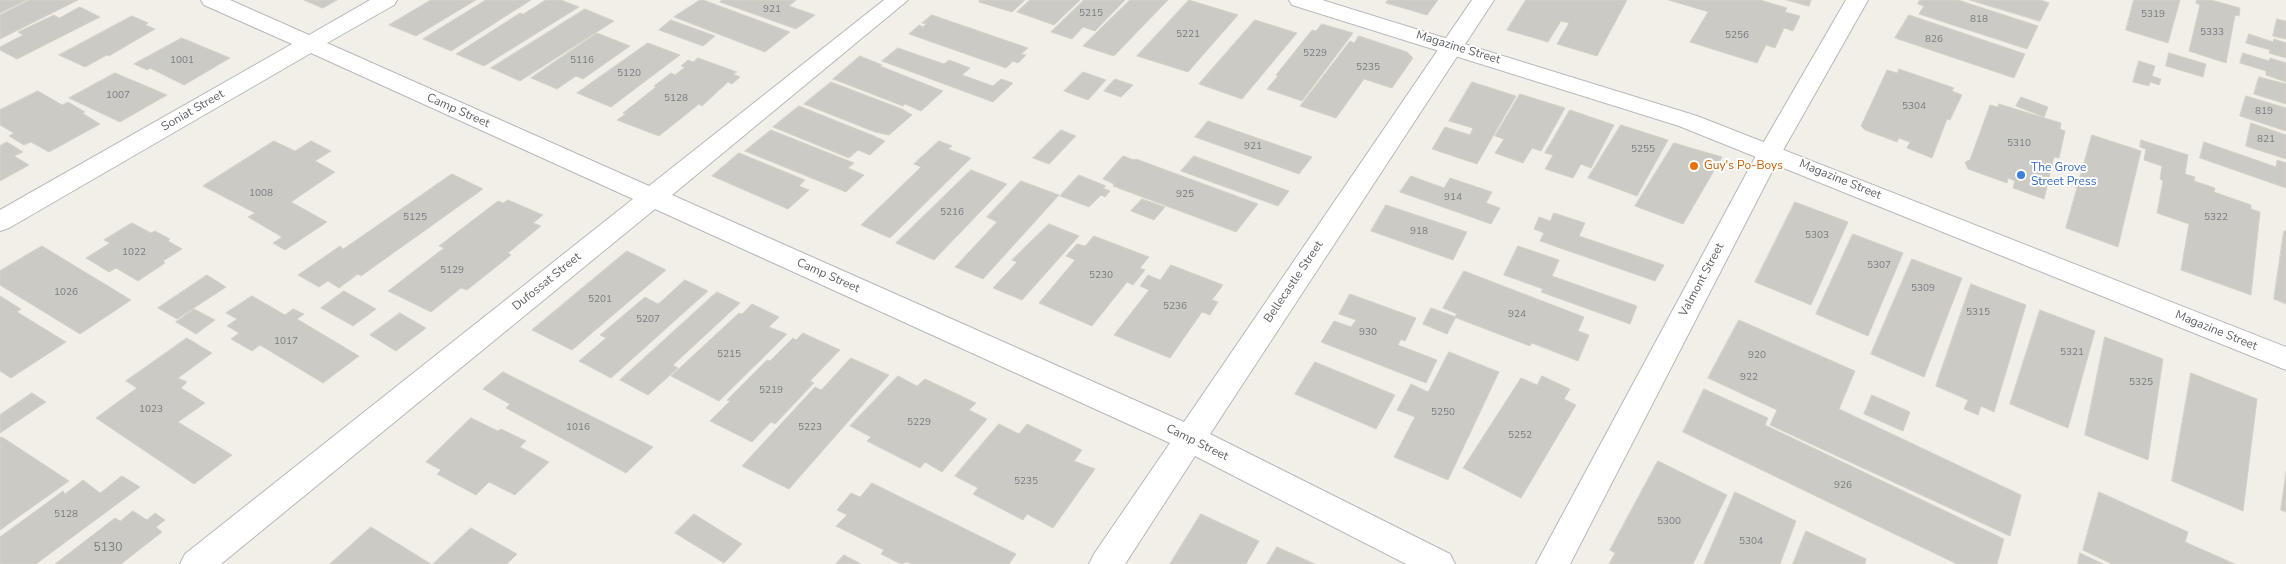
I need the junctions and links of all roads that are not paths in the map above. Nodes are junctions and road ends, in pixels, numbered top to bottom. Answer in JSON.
{"nodes":[{"id":1,"x":212,"y":0,"type":"edge"},
{"id":2,"x":386,"y":0,"type":"edge"},
{"id":3,"x":897,"y":0,"type":"edge"},
{"id":4,"x":1300,"y":0,"type":"edge"},
{"id":5,"x":1482,"y":0,"type":"edge"},
{"id":6,"x":1857,"y":0,"type":"edge"},
{"id":7,"x":308,"y":45,"type":"junction"},
{"id":8,"x":1452,"y":46,"type":"junction"},
{"id":9,"x":1770,"y":152,"type":"junction"},
{"id":10,"x":652,"y":197,"type":"junction"},
{"id":11,"x":0,"y":222,"type":"edge"},
{"id":12,"x":2286,"y":359,"type":"edge"},
{"id":13,"x":1189,"y":438,"type":"junction"},
{"id":14,"x":197,"y":564,"type":"edge"},
{"id":15,"x":1106,"y":564,"type":"edge"},
{"id":16,"x":1438,"y":564,"type":"edge"},
{"id":17,"x":1553,"y":564,"type":"edge"}],
"edges":[{"from":1,"to":7,"type":"street","name":"Camp Street"},
{"from":2,"to":7,"type":"street","name":"Soniat Street"},
{"from":3,"to":10,"type":"street","name":"Dufossat Street"},
{"from":4,"to":8,"type":"street","name":"Magazine Street"},
{"from":5,"to":8,"type":"street","name":"Bellecastle Street"},
{"from":6,"to":9,"type":"street","name":"Valmont Street"},
{"from":7,"to":10,"type":"street","name":"Camp Street"},
{"from":7,"to":11,"type":"street","name":"Soniat Street"},
{"from":8,"to":9,"type":"street","name":"Magazine Street"},
{"from":8,"to":13,"type":"street","name":"Bellecastle Street"},
{"from":9,"to":12,"type":"street","name":"Magazine Street"},
{"from":9,"to":17,"type":"street","name":"Valmont Street"},
{"from":10,"to":13,"type":"street","name":"Camp Street"},
{"from":10,"to":14,"type":"street","name":"Dufossat Street"},
{"from":13,"to":15,"type":"street","name":"Bellecastle Street"},
{"from":13,"to":16,"type":"street","name":"Camp Street"}]}
